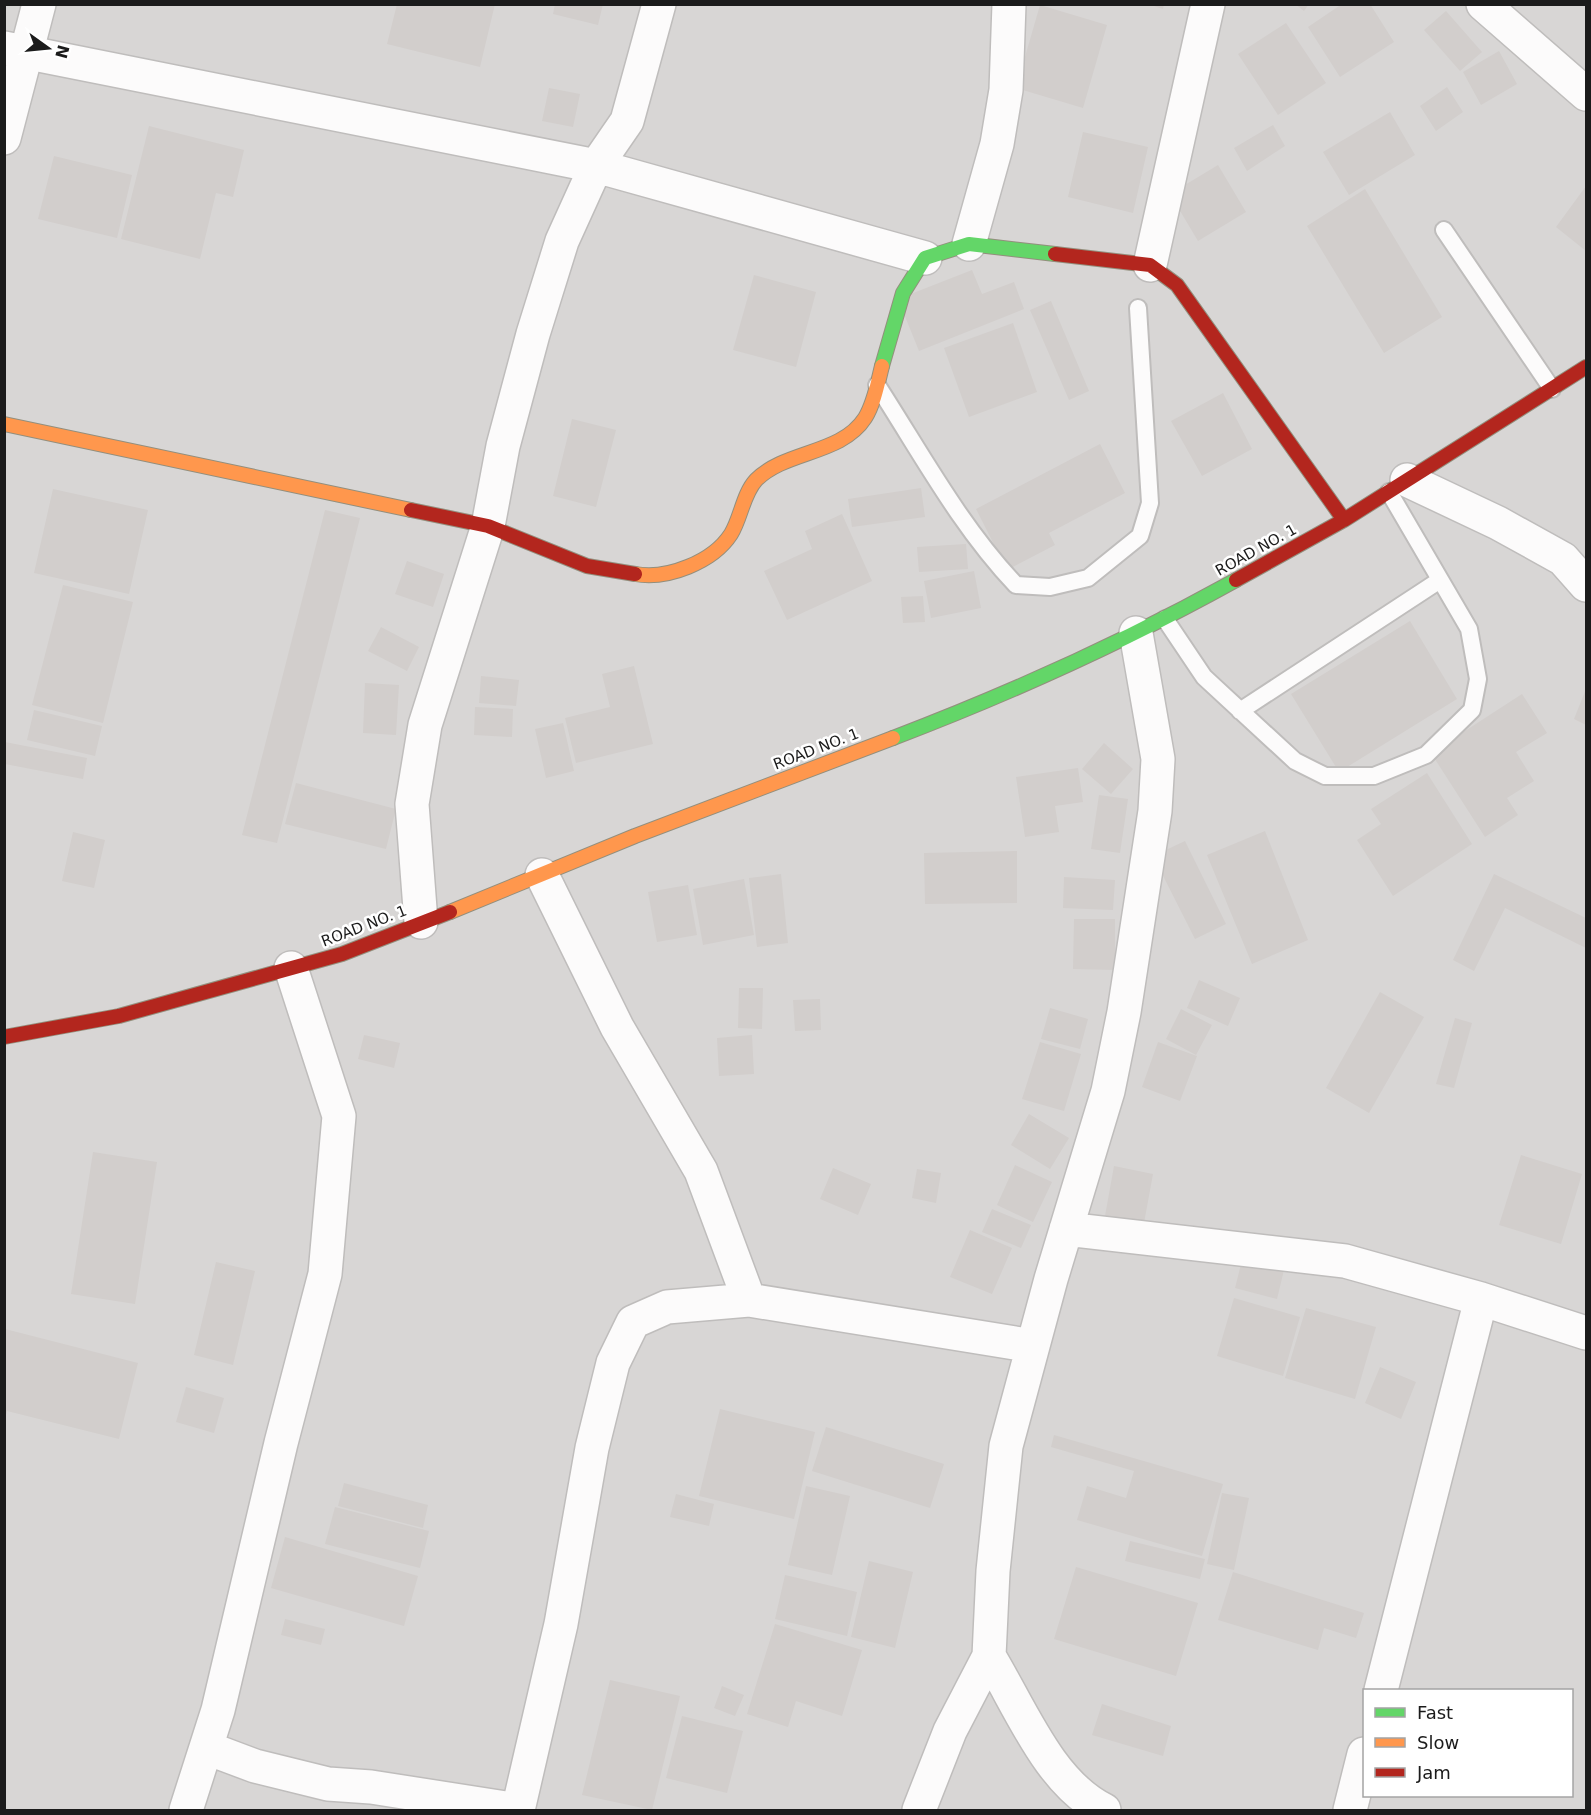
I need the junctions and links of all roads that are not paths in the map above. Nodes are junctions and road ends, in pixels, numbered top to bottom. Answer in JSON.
{"nodes":[{"id":1,"x":39,"y":4,"type":"edge"},
{"id":2,"x":659,"y":4,"type":"edge"},
{"id":3,"x":1009,"y":4,"type":"edge"},
{"id":4,"x":1208,"y":4,"type":"edge"},
{"id":5,"x":1483,"y":4,"type":"edge"},
{"id":6,"x":16,"y":50,"type":"edge"},
{"id":7,"x":1587,"y":94,"type":"edge"},
{"id":8,"x":4,"y":138,"type":"edge"},
{"id":9,"x":596,"y":166,"type":"junction"},
{"id":10,"x":1444,"y":230,"type":"dead end"},
{"id":11,"x":969,"y":244,"type":"junction"},
{"id":12,"x":925,"y":258,"type":"junction"},
{"id":13,"x":1150,"y":265,"type":"junction"},
{"id":14,"x":1138,"y":308,"type":"dead end"},
{"id":15,"x":1587,"y":367,"type":"edge"},
{"id":16,"x":878,"y":385,"type":"junction"},
{"id":17,"x":1552,"y":388,"type":"junction"},
{"id":18,"x":4,"y":424,"type":"edge"},
{"id":19,"x":1398,"y":486,"type":"junction"},
{"id":20,"x":1344,"y":520,"type":"junction"},
{"id":21,"x":488,"y":526,"type":"junction"},
{"id":22,"x":1440,"y":580,"type":"junction"},
{"id":23,"x":1587,"y":585,"type":"edge"},
{"id":24,"x":1150,"y":626,"type":"junction"},
{"id":25,"x":1240,"y":711,"type":"junction"},
{"id":26,"x":542,"y":875,"type":"junction"},
{"id":27,"x":420,"y":922,"type":"junction"},
{"id":28,"x":291,"y":968,"type":"junction"},
{"id":29,"x":4,"y":1037,"type":"edge"},
{"id":30,"x":1066,"y":1229,"type":"junction"},
{"id":31,"x":1482,"y":1299,"type":"junction"},
{"id":32,"x":749,"y":1300,"type":"junction"},
{"id":33,"x":1587,"y":1333,"type":"edge"},
{"id":34,"x":1033,"y":1346,"type":"junction"},
{"id":35,"x":989,"y":1656,"type":"junction"},
{"id":36,"x":1381,"y":1689,"type":"edge"},
{"id":37,"x":207,"y":1748,"type":"junction"},
{"id":38,"x":1363,"y":1761,"type":"edge"},
{"id":39,"x":186,"y":1810,"type":"edge"},
{"id":40,"x":519,"y":1810,"type":"edge"},
{"id":41,"x":919,"y":1810,"type":"edge"},
{"id":42,"x":1104,"y":1810,"type":"edge"},
{"id":43,"x":1350,"y":1810,"type":"edge"}],
"edges":[{"from":1,"to":6,"type":"street"},
{"from":2,"to":9,"type":"street"},
{"from":3,"to":11,"type":"street"},
{"from":4,"to":13,"type":"street"},
{"from":5,"to":7,"type":"street"},
{"from":6,"to":8,"type":"street"},
{"from":6,"to":9,"type":"street"},
{"from":9,"to":12,"type":"street"},
{"from":9,"to":21,"type":"street"},
{"from":10,"to":17,"type":"lane"},
{"from":11,"to":12,"type":"main road"},
{"from":11,"to":13,"type":"main road"},
{"from":12,"to":16,"type":"main road"},
{"from":13,"to":20,"type":"main road"},
{"from":14,"to":16,"type":"lane"},
{"from":15,"to":17,"type":"main road","name":"ROAD NO. 1"},
{"from":16,"to":21,"type":"main road"},
{"from":17,"to":19,"type":"main road","name":"ROAD NO. 1"},
{"from":18,"to":21,"type":"main road"},
{"from":19,"to":20,"type":"main road","name":"ROAD NO. 1"},
{"from":19,"to":22,"type":"lane"},
{"from":19,"to":23,"type":"street"},
{"from":20,"to":24,"type":"main road","name":"ROAD NO. 1"},
{"from":21,"to":27,"type":"street"},
{"from":22,"to":25,"type":"lane"},
{"from":22,"to":25,"type":"lane"},
{"from":24,"to":25,"type":"lane"},
{"from":24,"to":26,"type":"main road","name":"ROAD NO. 1"},
{"from":24,"to":30,"type":"street"},
{"from":26,"to":27,"type":"main road","name":"ROAD NO. 1"},
{"from":26,"to":32,"type":"street"},
{"from":27,"to":28,"type":"main road","name":"ROAD NO. 1"},
{"from":28,"to":29,"type":"main road","name":"ROAD NO. 1"},
{"from":28,"to":37,"type":"street"},
{"from":30,"to":31,"type":"street"},
{"from":30,"to":34,"type":"street"},
{"from":31,"to":33,"type":"street"},
{"from":31,"to":36,"type":"street"},
{"from":32,"to":34,"type":"street"},
{"from":32,"to":40,"type":"street"},
{"from":34,"to":35,"type":"street"},
{"from":35,"to":41,"type":"street"},
{"from":35,"to":42,"type":"street"},
{"from":37,"to":39,"type":"street"},
{"from":37,"to":40,"type":"street"},
{"from":38,"to":43,"type":"street"}]}
